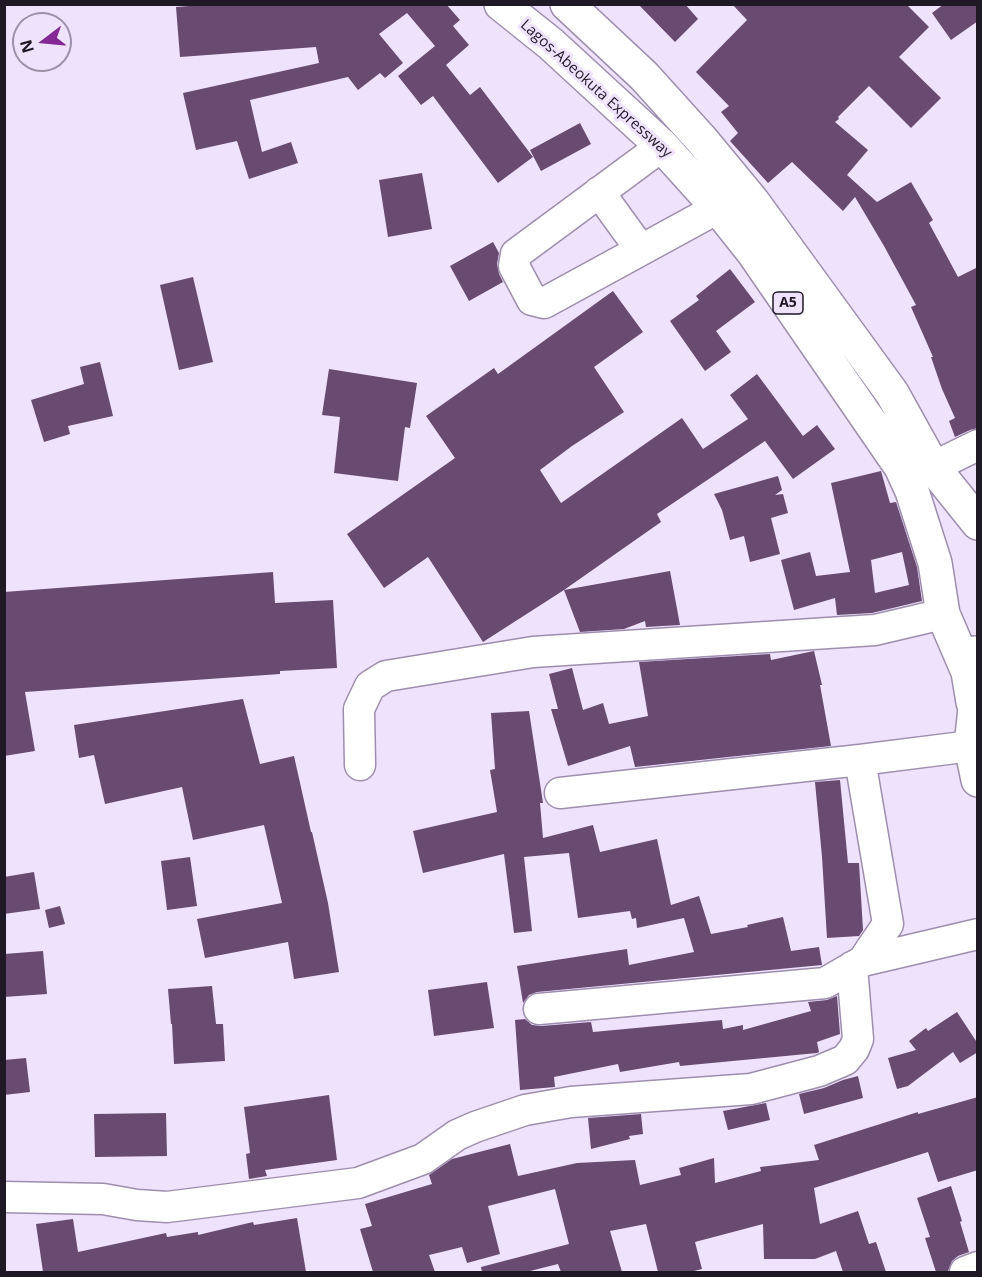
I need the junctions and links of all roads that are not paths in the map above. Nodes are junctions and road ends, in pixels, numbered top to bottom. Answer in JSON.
{"nodes":[{"id":1,"x":501,"y":4,"type":"edge"},
{"id":2,"x":567,"y":4,"type":"edge"},
{"id":3,"x":662,"y":146,"type":"junction"},
{"id":4,"x":599,"y":192,"type":"junction"},
{"id":5,"x":718,"y":208,"type":"junction"},
{"id":6,"x":641,"y":250,"type":"junction"},
{"id":7,"x":978,"y":445,"type":"edge"},
{"id":8,"x":933,"y":467,"type":"junction"},
{"id":9,"x":978,"y":523,"type":"edge"},
{"id":10,"x":943,"y":614,"type":"junction"},
{"id":11,"x":973,"y":661,"type":"edge"},
{"id":12,"x":976,"y":710,"type":"edge"},
{"id":13,"x":971,"y":746,"type":"junction"},
{"id":14,"x":860,"y":760,"type":"junction"},
{"id":15,"x":360,"y":765,"type":"dead end"},
{"id":16,"x":978,"y":780,"type":"edge"},
{"id":17,"x":560,"y":793,"type":"dead end"},
{"id":18,"x":978,"y":934,"type":"edge"},
{"id":19,"x":858,"y":964,"type":"junction"},
{"id":20,"x":540,"y":1009,"type":"dead end"},
{"id":21,"x":4,"y":1197,"type":"edge"},
{"id":22,"x":978,"y":1267,"type":"edge"},
{"id":23,"x":965,"y":1272,"type":"edge"}],
"edges":[{"from":1,"to":3,"type":"main road","name":"Lagos-Abeokuta Expressway","number":"A5"},
{"from":2,"to":8,"type":"main road","number":"A5"},
{"from":3,"to":4,"type":"street"},
{"from":3,"to":5,"type":"main road","name":"Lagos-Abeokuta Expressway","number":"A5"},
{"from":4,"to":6,"type":"street"},
{"from":4,"to":6,"type":"street"},
{"from":5,"to":6,"type":"street"},
{"from":5,"to":10,"type":"main road","name":"Lagos-Abeokuta Expressway","number":"A5"},
{"from":7,"to":8,"type":"street"},
{"from":8,"to":9,"type":"main road","number":"A5"},
{"from":10,"to":11,"type":"main road","name":"Lagos-Abeokuta Expressway","number":"A5"},
{"from":10,"to":15,"type":"street"},
{"from":11,"to":12,"type":"main road","number":"A5"},
{"from":12,"to":13,"type":"main road"},
{"from":13,"to":14,"type":"street"},
{"from":13,"to":16,"type":"main road"},
{"from":14,"to":17,"type":"street"},
{"from":14,"to":19,"type":"street"},
{"from":18,"to":19,"type":"street"},
{"from":19,"to":20,"type":"street"},
{"from":19,"to":21,"type":"street"},
{"from":22,"to":23,"type":"street"}]}
